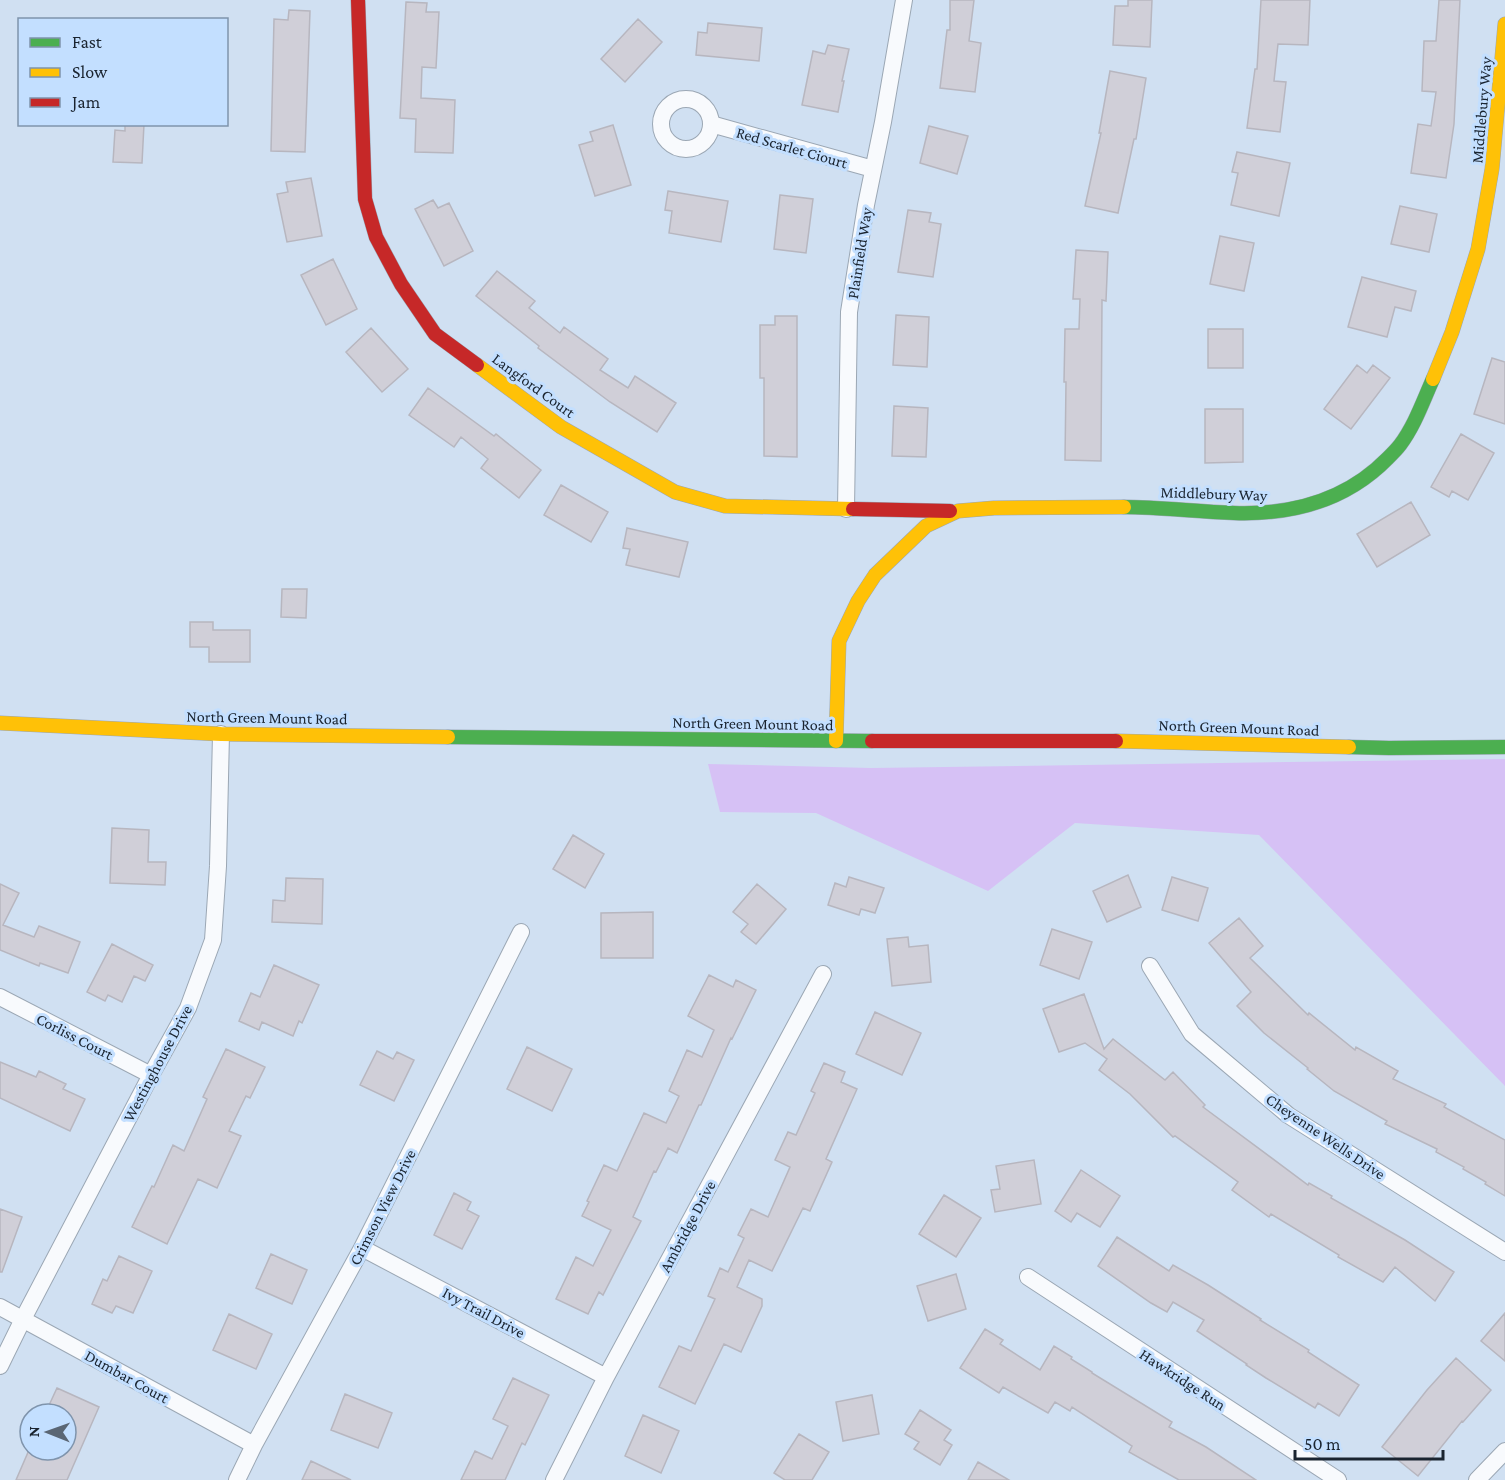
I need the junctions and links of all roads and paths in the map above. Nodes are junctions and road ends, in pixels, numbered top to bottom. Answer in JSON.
{"nodes":[{"id":1,"x":358,"y":0,"type":"edge"},
{"id":2,"x":904,"y":0,"type":"edge"},
{"id":3,"x":1505,"y":24,"type":"edge"},
{"id":4,"x":711,"y":124,"type":"dead end"},
{"id":5,"x":873,"y":169,"type":"junction"},
{"id":6,"x":846,"y":509,"type":"junction"},
{"id":7,"x":958,"y":511,"type":"junction"},
{"id":8,"x":0,"y":723,"type":"edge"},
{"id":9,"x":221,"y":734,"type":"junction"},
{"id":10,"x":836,"y":741,"type":"junction"},
{"id":11,"x":1505,"y":747,"type":"edge"},
{"id":12,"x":521,"y":932,"type":"dead end"},
{"id":13,"x":1150,"y":966,"type":"dead end"},
{"id":14,"x":823,"y":974,"type":"dead end"},
{"id":15,"x":0,"y":997,"type":"edge"},
{"id":16,"x":151,"y":1075,"type":"junction"},
{"id":17,"x":362,"y":1248,"type":"junction"},
{"id":18,"x":1505,"y":1252,"type":"edge"},
{"id":19,"x":1028,"y":1277,"type":"dead end"},
{"id":20,"x":0,"y":1307,"type":"edge"},
{"id":21,"x":23,"y":1319,"type":"junction"},
{"id":22,"x":0,"y":1366,"type":"edge"},
{"id":23,"x":606,"y":1377,"type":"junction"},
{"id":24,"x":254,"y":1445,"type":"junction"},
{"id":25,"x":1505,"y":1451,"type":"edge"},
{"id":26,"x":237,"y":1480,"type":"edge"},
{"id":27,"x":554,"y":1480,"type":"edge"},
{"id":28,"x":1338,"y":1480,"type":"edge"},
{"id":29,"x":1477,"y":1480,"type":"edge"}],
"edges":[{"from":1,"to":6,"type":"street","name":"Langford Court"},
{"from":2,"to":5,"type":"street","name":"Plainfield Way"},
{"from":3,"to":7,"type":"street","name":"Middlebury Way"},
{"from":4,"to":5,"type":"street","name":"Red Scarlet Ciourt"},
{"from":5,"to":6,"type":"street","name":"Plainfield Way"},
{"from":6,"to":7,"type":"street","name":"Langford Court"},
{"from":7,"to":10,"type":"street","name":"Middlebury Way"},
{"from":8,"to":9,"type":"street","name":"North Green Mount Road"},
{"from":9,"to":10,"type":"street","name":"North Green Mount Road"},
{"from":9,"to":16,"type":"street","name":"Westinghouse Drive"},
{"from":10,"to":11,"type":"street","name":"North Green Mount Road"},
{"from":12,"to":17,"type":"street","name":"Crimson View Drive"},
{"from":13,"to":18,"type":"street","name":"Cheyenne Wells Drive"},
{"from":14,"to":23,"type":"street","name":"Ambridge Drive"},
{"from":15,"to":16,"type":"street","name":"Corliss Court"},
{"from":16,"to":21,"type":"street","name":"Westinghouse Drive"},
{"from":17,"to":23,"type":"street","name":"Ivy Trail Drive"},
{"from":17,"to":24,"type":"street","name":"Crimson View Drive"},
{"from":19,"to":28,"type":"street","name":"Hawkridge Run"},
{"from":20,"to":21,"type":"street","name":"Dumbar Court"},
{"from":21,"to":22,"type":"street","name":"Westinghouse Drive"},
{"from":21,"to":24,"type":"street","name":"Dumbar Court"},
{"from":23,"to":27,"type":"street","name":"Ambridge Drive"},
{"from":24,"to":26,"type":"street","name":"Crimson View Drive"},
{"from":25,"to":29,"type":"street"}]}
